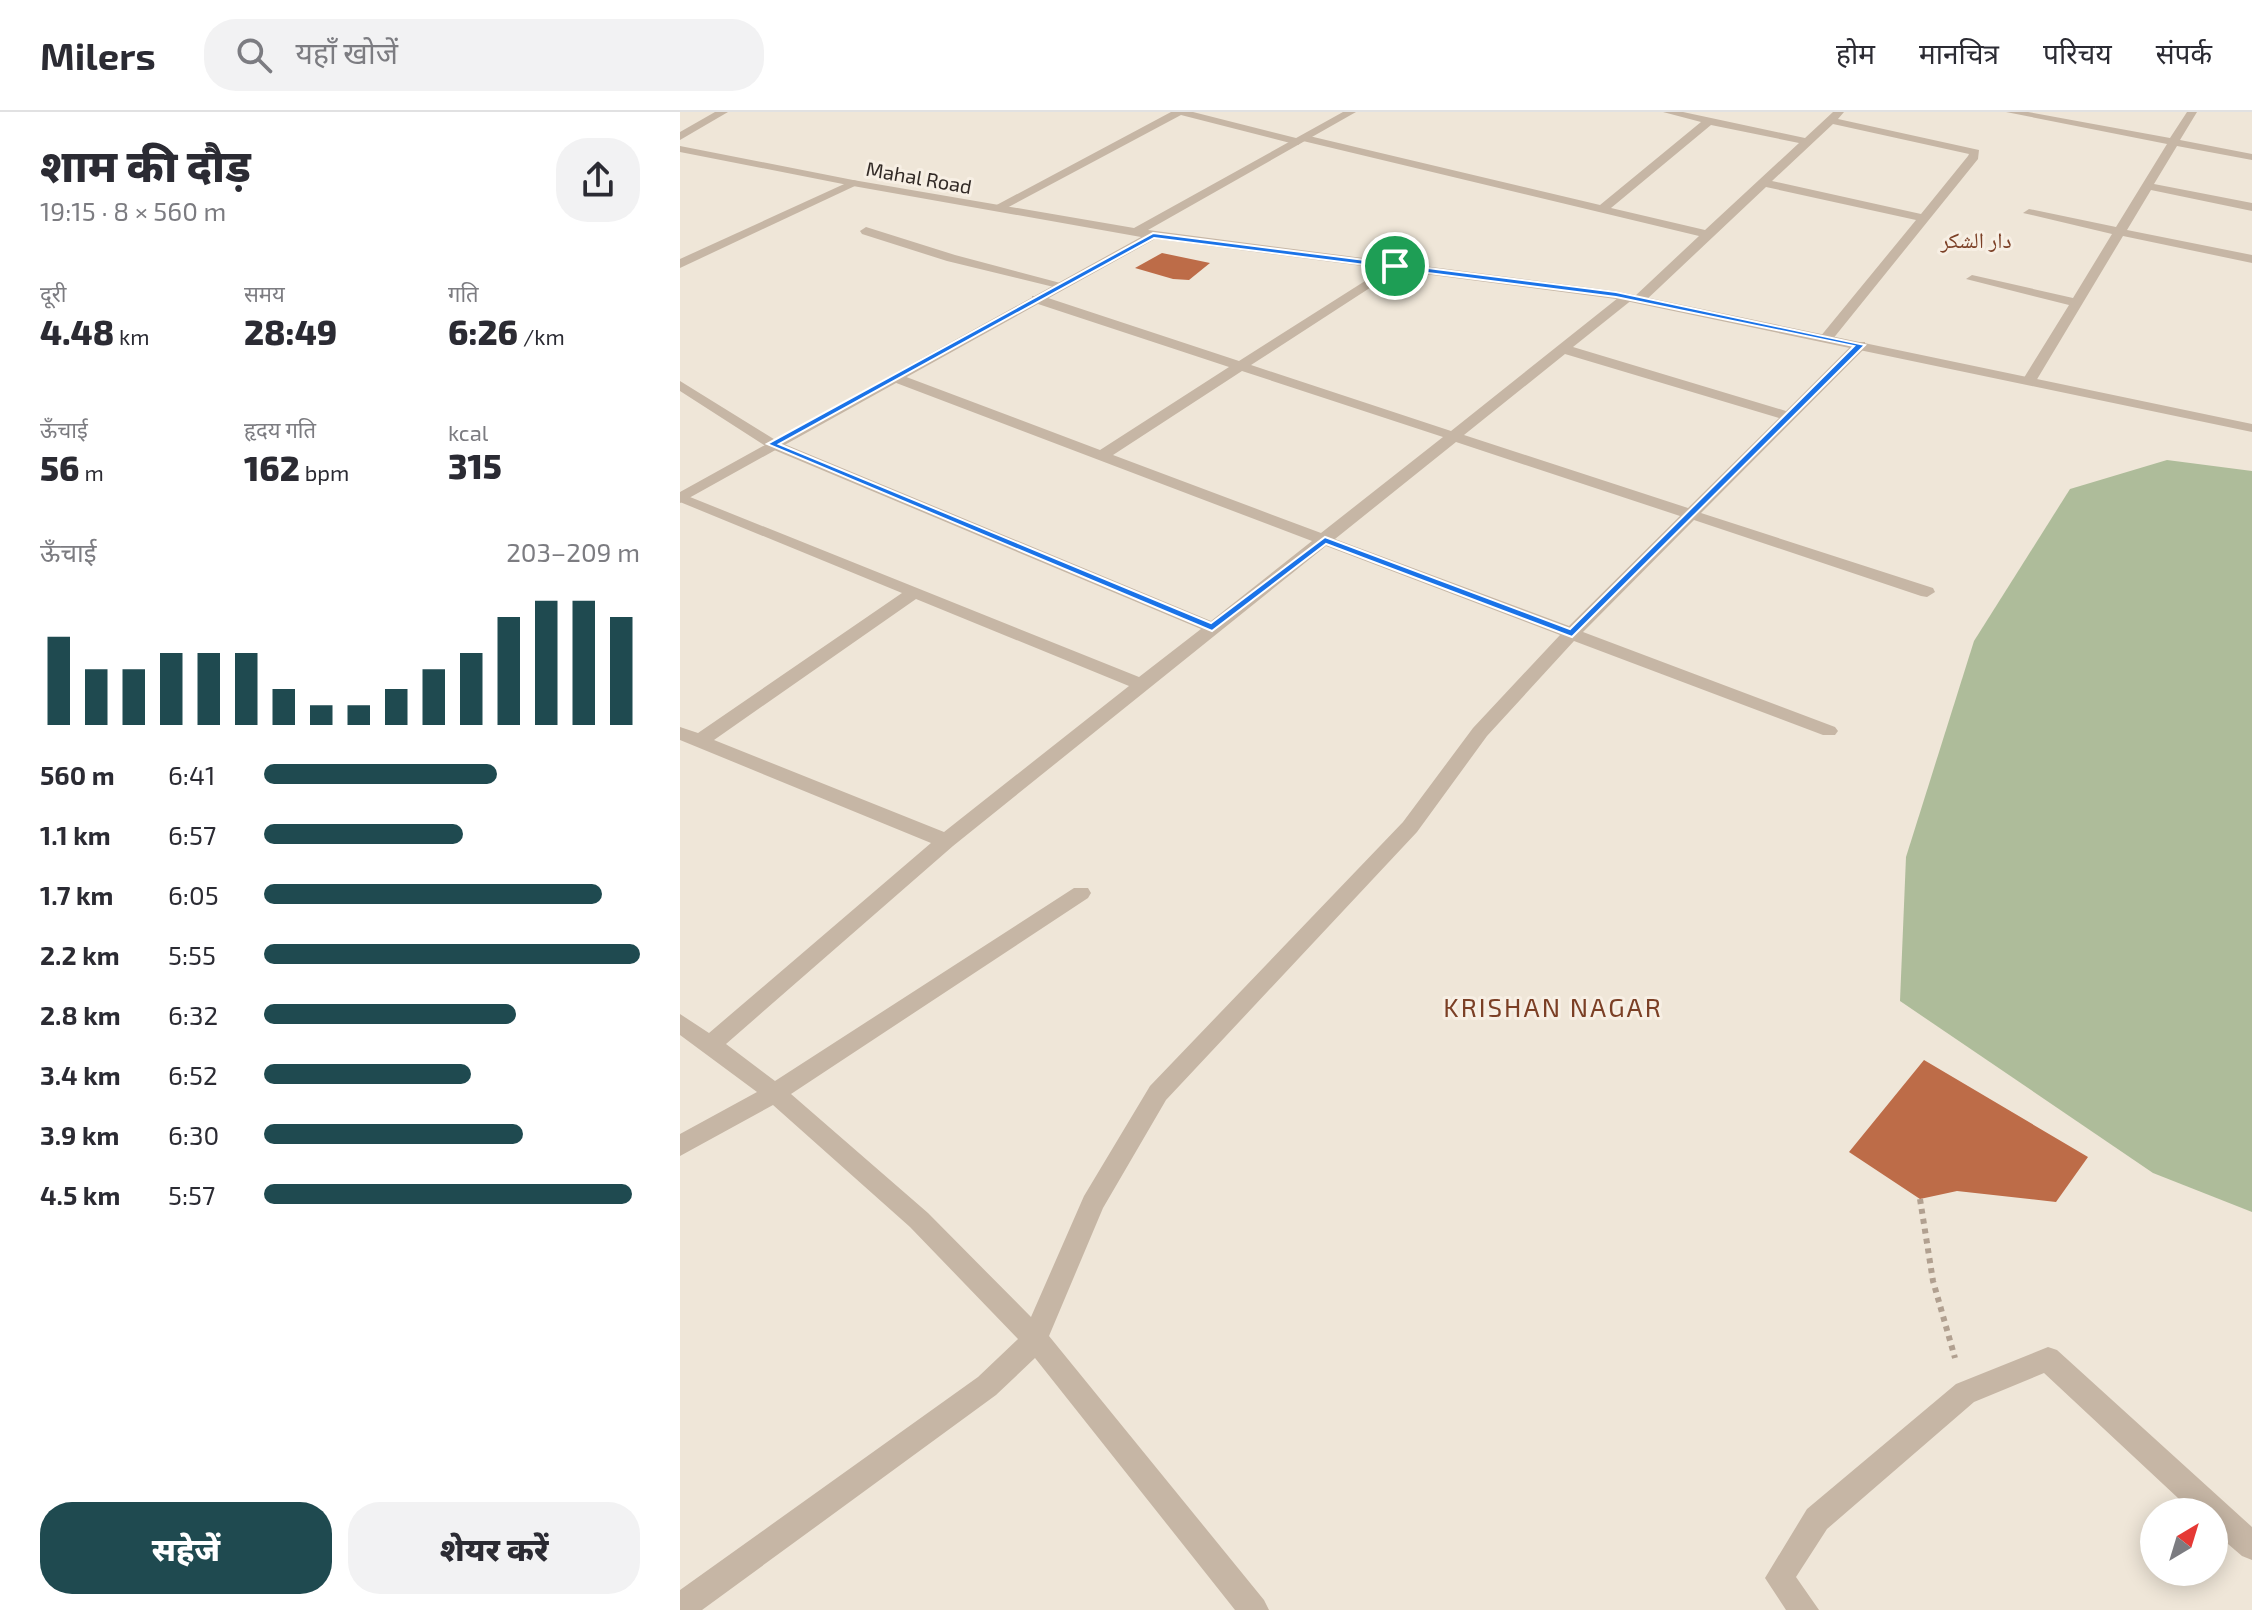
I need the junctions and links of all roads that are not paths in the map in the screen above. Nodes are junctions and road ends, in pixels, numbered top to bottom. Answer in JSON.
{"nodes":[{"id":1,"x":723,"y":112,"type":"edge"},
{"id":2,"x":1180,"y":112,"type":"edge"},
{"id":3,"x":1351,"y":112,"type":"edge"},
{"id":4,"x":1668,"y":112,"type":"edge"},
{"id":5,"x":2011,"y":112,"type":"edge"},
{"id":6,"x":2192,"y":112,"type":"edge"},
{"id":7,"x":1835,"y":116,"type":"edge"},
{"id":8,"x":1709,"y":121,"type":"junction"},
{"id":9,"x":680,"y":137,"type":"edge"},
{"id":10,"x":1301,"y":140,"type":"junction"},
{"id":11,"x":1808,"y":142,"type":"junction"},
{"id":12,"x":2174,"y":142,"type":"junction"},
{"id":13,"x":680,"y":149,"type":"edge"},
{"id":14,"x":2252,"y":157,"type":"edge"},
{"id":15,"x":853,"y":183,"type":"junction"},
{"id":16,"x":1765,"y":183,"type":"junction"},
{"id":17,"x":2148,"y":186,"type":"junction"},
{"id":18,"x":2252,"y":207,"type":"edge"},
{"id":19,"x":997,"y":208,"type":"junction"},
{"id":20,"x":1602,"y":209,"type":"junction"},
{"id":21,"x":2029,"y":213,"type":"dead end"},
{"id":22,"x":1925,"y":218,"type":"junction"},
{"id":23,"x":866,"y":231,"type":"dead end"},
{"id":24,"x":1136,"y":232,"type":"junction"},
{"id":25,"x":2120,"y":232,"type":"junction"},
{"id":26,"x":1153,"y":235,"type":"junction"},
{"id":27,"x":1710,"y":235,"type":"junction"},
{"id":28,"x":2252,"y":259,"type":"edge"},
{"id":29,"x":680,"y":264,"type":"edge"},
{"id":30,"x":1395,"y":266,"type":"junction"},
{"id":31,"x":1972,"y":279,"type":"dead end"},
{"id":32,"x":1062,"y":285,"type":"junction"},
{"id":33,"x":1634,"y":298,"type":"junction"},
{"id":34,"x":1037,"y":299,"type":"junction"},
{"id":35,"x":2077,"y":303,"type":"junction"},
{"id":36,"x":1827,"y":337,"type":"junction"},
{"id":37,"x":1860,"y":345,"type":"junction"},
{"id":38,"x":1564,"y":349,"type":"junction"},
{"id":39,"x":1240,"y":366,"type":"junction"},
{"id":40,"x":896,"y":378,"type":"junction"},
{"id":41,"x":2029,"y":381,"type":"junction"},
{"id":42,"x":680,"y":385,"type":"edge"},
{"id":43,"x":1789,"y":416,"type":"junction"},
{"id":44,"x":2252,"y":428,"type":"edge"},
{"id":45,"x":1455,"y":436,"type":"junction"},
{"id":46,"x":772,"y":444,"type":"junction"},
{"id":47,"x":1101,"y":456,"type":"junction"},
{"id":48,"x":681,"y":497,"type":"edge"},
{"id":49,"x":1692,"y":513,"type":"junction"},
{"id":50,"x":1325,"y":540,"type":"junction"},
{"id":51,"x":916,"y":591,"type":"junction"},
{"id":52,"x":1927,"y":592,"type":"dead end"},
{"id":53,"x":1212,"y":627,"type":"junction"},
{"id":54,"x":1572,"y":633,"type":"junction"},
{"id":55,"x":1142,"y":685,"type":"junction"},
{"id":56,"x":1829,"y":731,"type":"dead end"},
{"id":57,"x":689,"y":737,"type":"edge"},
{"id":58,"x":946,"y":841,"type":"junction"},
{"id":59,"x":1081,"y":893,"type":"dead end"},
{"id":60,"x":680,"y":1023,"type":"edge"},
{"id":61,"x":711,"y":1044,"type":"junction"},
{"id":62,"x":775,"y":1093,"type":"junction"},
{"id":63,"x":680,"y":1146,"type":"edge"},
{"id":64,"x":1035,"y":1338,"type":"junction"},
{"id":65,"x":2199,"y":1498,"type":"edge"},
{"id":66,"x":2228,"y":1525,"type":"edge"},
{"id":67,"x":2252,"y":1546,"type":"edge"},
{"id":68,"x":680,"y":1608,"type":"edge"},
{"id":69,"x":1254,"y":1610,"type":"edge"},
{"id":70,"x":1804,"y":1610,"type":"edge"}],
"edges":[{"from":1,"to":9,"type":"street"},
{"from":2,"to":10,"type":"street"},
{"from":2,"to":19,"type":"street"},
{"from":3,"to":10,"type":"street"},
{"from":4,"to":8,"type":"street"},
{"from":5,"to":12,"type":"street"},
{"from":6,"to":12,"type":"street"},
{"from":7,"to":11,"type":"street"},
{"from":7,"to":22,"type":"street"},
{"from":8,"to":11,"type":"street"},
{"from":8,"to":20,"type":"street"},
{"from":10,"to":20,"type":"street"},
{"from":10,"to":24,"type":"street"},
{"from":11,"to":16,"type":"street"},
{"from":12,"to":14,"type":"street"},
{"from":12,"to":17,"type":"street"},
{"from":13,"to":15,"type":"street","name":"Mahal Road"},
{"from":15,"to":19,"type":"street","name":"Mahal Road"},
{"from":15,"to":29,"type":"street"},
{"from":16,"to":22,"type":"street"},
{"from":16,"to":27,"type":"street"},
{"from":17,"to":18,"type":"street"},
{"from":17,"to":25,"type":"street"},
{"from":19,"to":24,"type":"street","name":"Mahal Road"},
{"from":20,"to":27,"type":"street"},
{"from":21,"to":25,"type":"street"},
{"from":22,"to":36,"type":"street"},
{"from":23,"to":32,"type":"street"},
{"from":24,"to":26,"type":"street","name":"Mahal Road"},
{"from":25,"to":28,"type":"street"},
{"from":25,"to":35,"type":"street"},
{"from":26,"to":30,"type":"street","name":"Mahal Road"},
{"from":26,"to":32,"type":"street"},
{"from":27,"to":33,"type":"street"},
{"from":30,"to":33,"type":"street","name":"Mahal Road"},
{"from":30,"to":39,"type":"street"},
{"from":31,"to":35,"type":"street"},
{"from":32,"to":34,"type":"street"},
{"from":33,"to":36,"type":"street","name":"Mahal Road"},
{"from":33,"to":38,"type":"street"},
{"from":34,"to":39,"type":"street"},
{"from":34,"to":40,"type":"street"},
{"from":35,"to":41,"type":"street"},
{"from":36,"to":37,"type":"street","name":"Mahal Road"},
{"from":37,"to":41,"type":"street","name":"Mahal Road"},
{"from":37,"to":43,"type":"street"},
{"from":38,"to":43,"type":"street"},
{"from":38,"to":45,"type":"street"},
{"from":39,"to":45,"type":"street"},
{"from":39,"to":47,"type":"street"},
{"from":40,"to":46,"type":"street"},
{"from":40,"to":47,"type":"street"},
{"from":41,"to":44,"type":"street","name":"Mahal Road"},
{"from":42,"to":46,"type":"street"},
{"from":43,"to":49,"type":"street"},
{"from":45,"to":49,"type":"street"},
{"from":45,"to":50,"type":"street"},
{"from":46,"to":48,"type":"street"},
{"from":46,"to":53,"type":"street"},
{"from":47,"to":50,"type":"street"},
{"from":48,"to":51,"type":"street"},
{"from":49,"to":52,"type":"street"},
{"from":49,"to":54,"type":"street"},
{"from":50,"to":53,"type":"street"},
{"from":50,"to":54,"type":"street"},
{"from":51,"to":55,"type":"street"},
{"from":51,"to":57,"type":"street"},
{"from":53,"to":55,"type":"street"},
{"from":54,"to":56,"type":"street"},
{"from":54,"to":64,"type":"street"},
{"from":55,"to":58,"type":"street"},
{"from":57,"to":58,"type":"street"},
{"from":58,"to":61,"type":"street"},
{"from":59,"to":62,"type":"street"},
{"from":60,"to":61,"type":"street"},
{"from":61,"to":62,"type":"street"},
{"from":62,"to":63,"type":"street"},
{"from":62,"to":64,"type":"street"},
{"from":64,"to":68,"type":"street"},
{"from":64,"to":69,"type":"street"},
{"from":65,"to":70,"type":"street"},
{"from":66,"to":67,"type":"street"}]}
